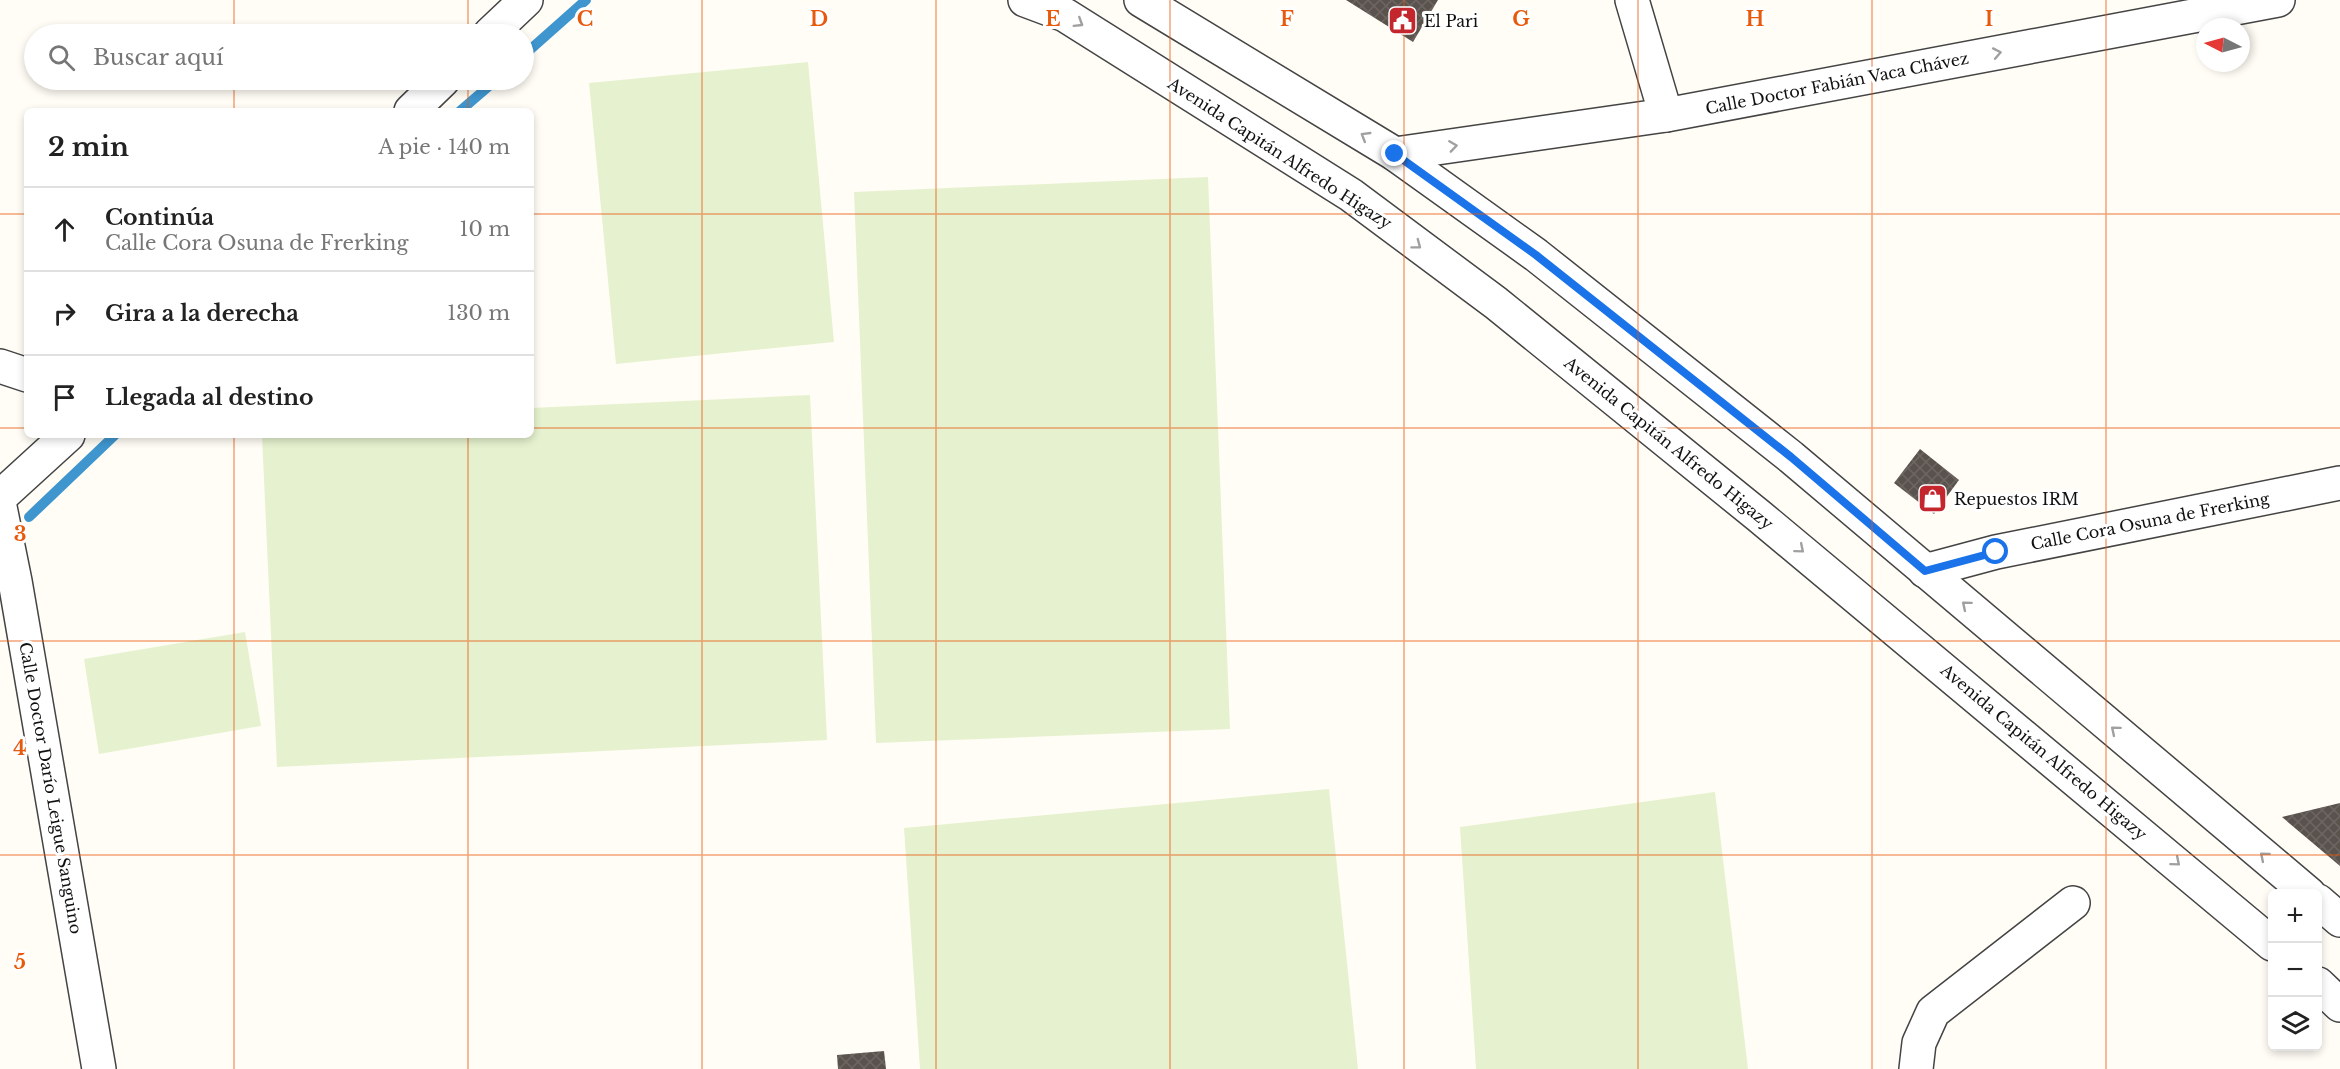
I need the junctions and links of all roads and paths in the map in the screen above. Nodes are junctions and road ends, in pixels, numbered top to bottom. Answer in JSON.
{"nodes":[{"id":1,"x":526,"y":0,"type":"edge"},
{"id":2,"x":1025,"y":0,"type":"edge"},
{"id":3,"x":1141,"y":0,"type":"edge"},
{"id":4,"x":1632,"y":0,"type":"edge"},
{"id":5,"x":2278,"y":0,"type":"edge"},
{"id":6,"x":501,"y":24,"type":"edge"},
{"id":7,"x":433,"y":90,"type":"edge"},
{"id":8,"x":414,"y":108,"type":"edge"},
{"id":9,"x":1666,"y":115,"type":"junction"},
{"id":10,"x":1395,"y":154,"type":"junction"},
{"id":11,"x":0,"y":366,"type":"edge"},
{"id":12,"x":24,"y":374,"type":"edge"},
{"id":13,"x":65,"y":438,"type":"edge"},
{"id":14,"x":2340,"y":483,"type":"edge"},
{"id":15,"x":1,"y":507,"type":"edge"},
{"id":16,"x":1925,"y":571,"type":"junction"},
{"id":17,"x":2303,"y":889,"type":"edge"},
{"id":18,"x":2073,"y":903,"type":"dead end"},
{"id":19,"x":2322,"y":904,"type":"edge"},
{"id":20,"x":2340,"y":920,"type":"edge"},
{"id":21,"x":2271,"y":943,"type":"edge"},
{"id":22,"x":2322,"y":988,"type":"edge"},
{"id":23,"x":2340,"y":1005,"type":"edge"},
{"id":24,"x":99,"y":1069,"type":"edge"},
{"id":25,"x":1916,"y":1069,"type":"edge"}],
"edges":[{"from":1,"to":6,"type":"street"},
{"from":2,"to":21,"type":"street","name":"Avenida Capitán Alfredo Higazy","one_way":true},
{"from":10,"to":3,"type":"street","one_way":true},
{"from":4,"to":9,"type":"street"},
{"from":9,"to":5,"type":"street","name":"Calle Doctor Fabián Vaca Chávez","one_way":true},
{"from":7,"to":8,"type":"street"},
{"from":10,"to":9,"type":"street","name":"Calle Doctor Fabián Vaca Chávez","one_way":true},
{"from":10,"to":16,"type":"street"},
{"from":11,"to":12,"type":"street"},
{"from":13,"to":15,"type":"street"},
{"from":14,"to":16,"type":"street","name":"Calle Cora Osuna de Frerking"},
{"from":15,"to":24,"type":"street","name":"Calle Doctor Darío Leigue Sanguino"},
{"from":17,"to":16,"type":"street","one_way":true},
{"from":18,"to":25,"type":"street"},
{"from":19,"to":20,"type":"street"},
{"from":22,"to":23,"type":"street"}]}
